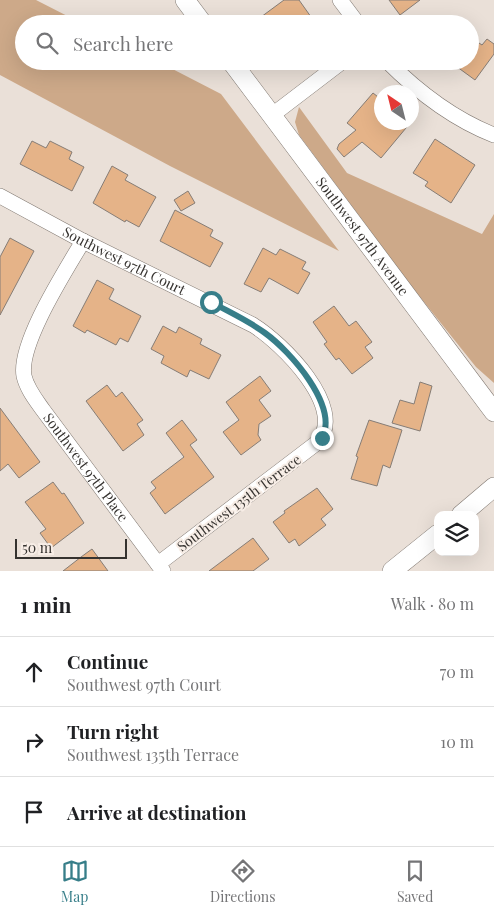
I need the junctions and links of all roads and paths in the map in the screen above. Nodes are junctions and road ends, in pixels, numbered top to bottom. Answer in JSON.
{"nodes":[{"id":1,"x":185,"y":0,"type":"edge"},
{"id":2,"x":340,"y":0,"type":"edge"},
{"id":3,"x":196,"y":15,"type":"edge"},
{"id":4,"x":351,"y":15,"type":"edge"},
{"id":5,"x":237,"y":70,"type":"edge"},
{"id":6,"x":331,"y":70,"type":"edge"},
{"id":7,"x":397,"y":70,"type":"edge"},
{"id":8,"x":271,"y":116,"type":"junction"},
{"id":9,"x":494,"y":135,"type":"edge"},
{"id":10,"x":0,"y":196,"type":"edge"},
{"id":11,"x":83,"y":240,"type":"junction"},
{"id":12,"x":326,"y":412,"type":"joint"},
{"id":13,"x":494,"y":412,"type":"edge"},
{"id":14,"x":494,"y":488,"type":"edge"},
{"id":15,"x":466,"y":511,"type":"edge"},
{"id":16,"x":434,"y":537,"type":"edge"},
{"id":17,"x":161,"y":567,"type":"edge"},
{"id":18,"x":392,"y":571,"type":"edge"}],
"edges":[{"from":1,"to":3,"type":"street"},
{"from":2,"to":4,"type":"street"},
{"from":5,"to":8,"type":"street","name":"Southwest 97th Avenue"},
{"from":6,"to":8,"type":"street"},
{"from":7,"to":9,"type":"street"},
{"from":8,"to":13,"type":"street","name":"Southwest 97th Avenue"},
{"from":10,"to":11,"type":"street","name":"Southwest 97th Court"},
{"from":11,"to":12,"type":"street","name":"Southwest 97th Court"},
{"from":11,"to":17,"type":"street","name":"Southwest 97th Place"},
{"from":12,"to":17,"type":"street","name":"Southwest 135th Terrace"},
{"from":14,"to":15,"type":"street"},
{"from":16,"to":18,"type":"street"}]}
